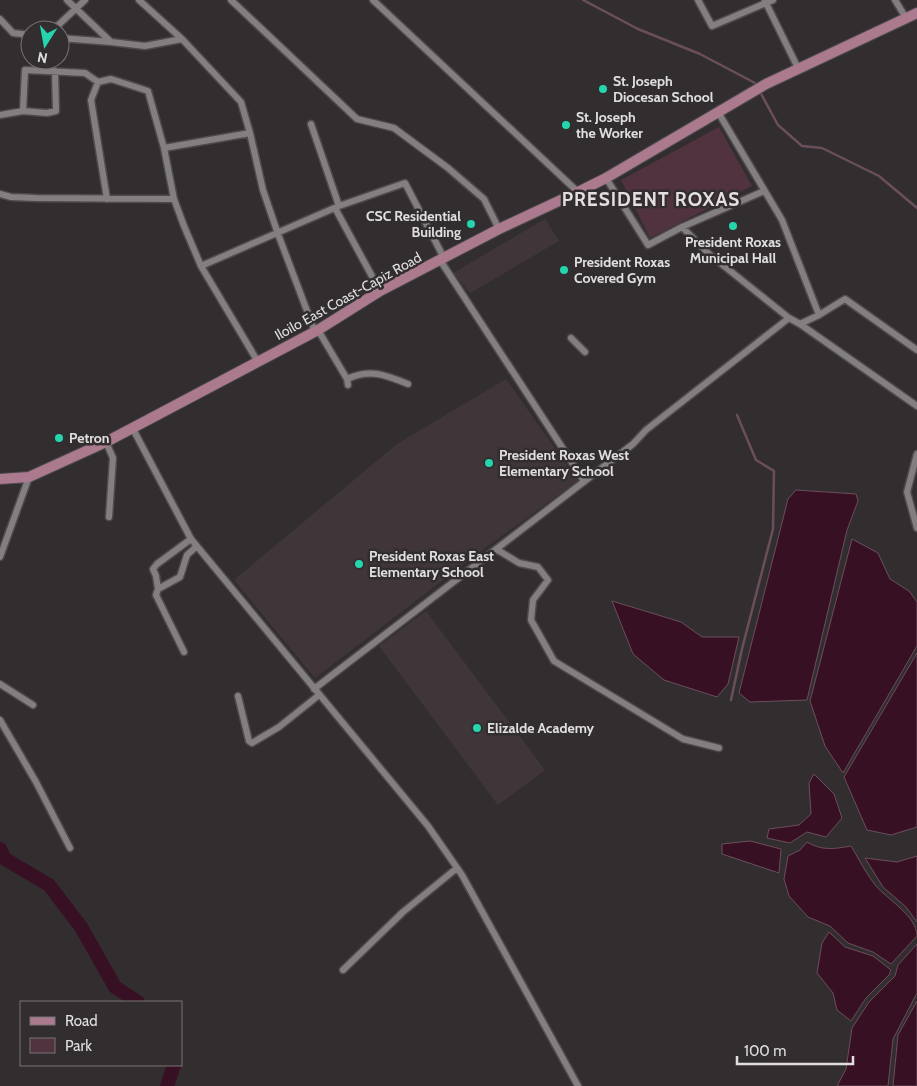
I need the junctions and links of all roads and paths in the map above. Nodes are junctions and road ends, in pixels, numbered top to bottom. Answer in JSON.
{"nodes":[{"id":1,"x":67,"y":0,"type":"edge"},
{"id":2,"x":85,"y":0,"type":"edge"},
{"id":3,"x":139,"y":0,"type":"edge"},
{"id":4,"x":231,"y":0,"type":"edge"},
{"id":5,"x":373,"y":0,"type":"edge"},
{"id":6,"x":698,"y":0,"type":"edge"},
{"id":7,"x":895,"y":0,"type":"edge"},
{"id":8,"x":768,"y":1,"type":"edge"},
{"id":9,"x":76,"y":8,"type":"junction"},
{"id":10,"x":917,"y":13,"type":"edge"},
{"id":11,"x":906,"y":18,"type":"junction"},
{"id":12,"x":0,"y":20,"type":"edge"},
{"id":13,"x":64,"y":20,"type":"edge"},
{"id":14,"x":20,"y":34,"type":"edge"},
{"id":15,"x":70,"y":39,"type":"edge"},
{"id":16,"x":182,"y":39,"type":"junction"},
{"id":17,"x":111,"y":42,"type":"junction"},
{"id":18,"x":798,"y":68,"type":"junction"},
{"id":19,"x":55,"y":71,"type":"junction"},
{"id":20,"x":98,"y":82,"type":"junction"},
{"id":21,"x":23,"y":111,"type":"junction"},
{"id":22,"x":718,"y":112,"type":"junction"},
{"id":23,"x":0,"y":115,"type":"edge"},
{"id":24,"x":311,"y":124,"type":"dead end"},
{"id":25,"x":250,"y":132,"type":"junction"},
{"id":26,"x":164,"y":148,"type":"junction"},
{"id":27,"x":606,"y":178,"type":"junction"},
{"id":28,"x":764,"y":191,"type":"junction"},
{"id":29,"x":578,"y":192,"type":"junction"},
{"id":30,"x":0,"y":194,"type":"edge"},
{"id":31,"x":174,"y":198,"type":"junction"},
{"id":32,"x":107,"y":199,"type":"junction"},
{"id":33,"x":337,"y":207,"type":"junction"},
{"id":34,"x":682,"y":228,"type":"junction"},
{"id":35,"x":499,"y":229,"type":"junction"},
{"id":36,"x":278,"y":234,"type":"junction"},
{"id":37,"x":442,"y":259,"type":"junction"},
{"id":38,"x":201,"y":266,"type":"junction"},
{"id":39,"x":380,"y":291,"type":"junction"},
{"id":40,"x":818,"y":315,"type":"junction"},
{"id":41,"x":789,"y":318,"type":"junction"},
{"id":42,"x":800,"y":324,"type":"junction"},
{"id":43,"x":317,"y":331,"type":"junction"},
{"id":44,"x":572,"y":338,"type":"dead end"},
{"id":45,"x":917,"y":350,"type":"edge"},
{"id":46,"x":585,"y":352,"type":"dead end"},
{"id":47,"x":258,"y":362,"type":"junction"},
{"id":48,"x":408,"y":384,"type":"dead end"},
{"id":49,"x":917,"y":406,"type":"edge"},
{"id":50,"x":133,"y":428,"type":"junction"},
{"id":51,"x":106,"y":442,"type":"junction"},
{"id":52,"x":917,"y":454,"type":"edge"},
{"id":53,"x":916,"y":465,"type":"edge"},
{"id":54,"x":29,"y":477,"type":"junction"},
{"id":55,"x":0,"y":479,"type":"edge"},
{"id":56,"x":584,"y":480,"type":"junction"},
{"id":57,"x":109,"y":518,"type":"dead end"},
{"id":58,"x":917,"y":528,"type":"edge"},
{"id":59,"x":191,"y":539,"type":"junction"},
{"id":60,"x":197,"y":546,"type":"junction"},
{"id":61,"x":496,"y":549,"type":"junction"},
{"id":62,"x":0,"y":557,"type":"edge"},
{"id":63,"x":158,"y":589,"type":"junction"},
{"id":64,"x":184,"y":652,"type":"dead end"},
{"id":65,"x":0,"y":684,"type":"edge"},
{"id":66,"x":314,"y":689,"type":"junction"},
{"id":67,"x":319,"y":695,"type":"junction"},
{"id":68,"x":238,"y":696,"type":"dead end"},
{"id":69,"x":33,"y":705,"type":"dead end"},
{"id":70,"x":0,"y":720,"type":"edge"},
{"id":71,"x":719,"y":748,"type":"dead end"},
{"id":72,"x":70,"y":848,"type":"dead end"},
{"id":73,"x":457,"y":868,"type":"junction"},
{"id":74,"x":343,"y":970,"type":"dead end"},
{"id":75,"x":578,"y":1086,"type":"edge"}],
"edges":[{"from":1,"to":9,"type":"street"},
{"from":2,"to":9,"type":"street"},
{"from":3,"to":16,"type":"street"},
{"from":4,"to":35,"type":"street"},
{"from":5,"to":29,"type":"street"},
{"from":6,"to":8,"type":"street"},
{"from":7,"to":11,"type":"street"},
{"from":8,"to":18,"type":"street"},
{"from":9,"to":13,"type":"street"},
{"from":9,"to":17,"type":"street"},
{"from":10,"to":11,"type":"main road","name":"Iloilo East Coast-Capiz Road"},
{"from":11,"to":18,"type":"main road","name":"Iloilo East Coast-Capiz Road"},
{"from":12,"to":14,"type":"street"},
{"from":15,"to":17,"type":"street"},
{"from":16,"to":17,"type":"street"},
{"from":16,"to":25,"type":"street"},
{"from":18,"to":22,"type":"main road","name":"Iloilo East Coast-Capiz Road"},
{"from":19,"to":20,"type":"street"},
{"from":19,"to":21,"type":"street"},
{"from":19,"to":21,"type":"street"},
{"from":20,"to":26,"type":"street"},
{"from":20,"to":32,"type":"street"},
{"from":21,"to":23,"type":"street"},
{"from":22,"to":27,"type":"main road","name":"Iloilo East Coast-Capiz Road"},
{"from":22,"to":28,"type":"street"},
{"from":24,"to":33,"type":"street"},
{"from":25,"to":26,"type":"street"},
{"from":25,"to":36,"type":"street"},
{"from":26,"to":31,"type":"street"},
{"from":27,"to":29,"type":"main road","name":"Iloilo East Coast-Capiz Road"},
{"from":27,"to":34,"type":"street"},
{"from":28,"to":34,"type":"street"},
{"from":28,"to":40,"type":"street"},
{"from":29,"to":35,"type":"main road","name":"Iloilo East Coast-Capiz Road"},
{"from":30,"to":32,"type":"street"},
{"from":31,"to":32,"type":"street"},
{"from":31,"to":38,"type":"street"},
{"from":33,"to":36,"type":"street"},
{"from":33,"to":37,"type":"street"},
{"from":33,"to":39,"type":"street"},
{"from":34,"to":41,"type":"street"},
{"from":35,"to":37,"type":"main road","name":"Iloilo East Coast-Capiz Road"},
{"from":36,"to":38,"type":"street"},
{"from":36,"to":43,"type":"street"},
{"from":37,"to":39,"type":"main road","name":"Iloilo East Coast-Capiz Road"},
{"from":37,"to":56,"type":"street"},
{"from":38,"to":47,"type":"street"},
{"from":39,"to":43,"type":"main road","name":"Iloilo East Coast-Capiz Road"},
{"from":40,"to":42,"type":"street"},
{"from":40,"to":45,"type":"street"},
{"from":41,"to":42,"type":"street"},
{"from":41,"to":56,"type":"street"},
{"from":42,"to":49,"type":"street"},
{"from":43,"to":47,"type":"main road","name":"Iloilo East Coast-Capiz Road"},
{"from":43,"to":48,"type":"street"},
{"from":44,"to":46,"type":"street"},
{"from":47,"to":50,"type":"main road","name":"Iloilo East Coast-Capiz Road"},
{"from":50,"to":51,"type":"main road","name":"Iloilo East Coast-Capiz Road"},
{"from":50,"to":59,"type":"street"},
{"from":51,"to":54,"type":"main road","name":"Iloilo East Coast-Capiz Road"},
{"from":51,"to":57,"type":"street"},
{"from":52,"to":53,"type":"street"},
{"from":53,"to":58,"type":"street"},
{"from":54,"to":55,"type":"main road","name":"Iloilo East Coast-Capiz Road"},
{"from":54,"to":62,"type":"street"},
{"from":56,"to":61,"type":"street"},
{"from":59,"to":60,"type":"street"},
{"from":59,"to":63,"type":"street"},
{"from":60,"to":63,"type":"street"},
{"from":60,"to":66,"type":"street"},
{"from":61,"to":66,"type":"street"},
{"from":61,"to":71,"type":"street"},
{"from":63,"to":64,"type":"street"},
{"from":65,"to":69,"type":"street"},
{"from":66,"to":67,"type":"street"},
{"from":67,"to":68,"type":"street"},
{"from":67,"to":73,"type":"street"},
{"from":70,"to":72,"type":"street"},
{"from":73,"to":74,"type":"street"},
{"from":73,"to":75,"type":"street"}]}
